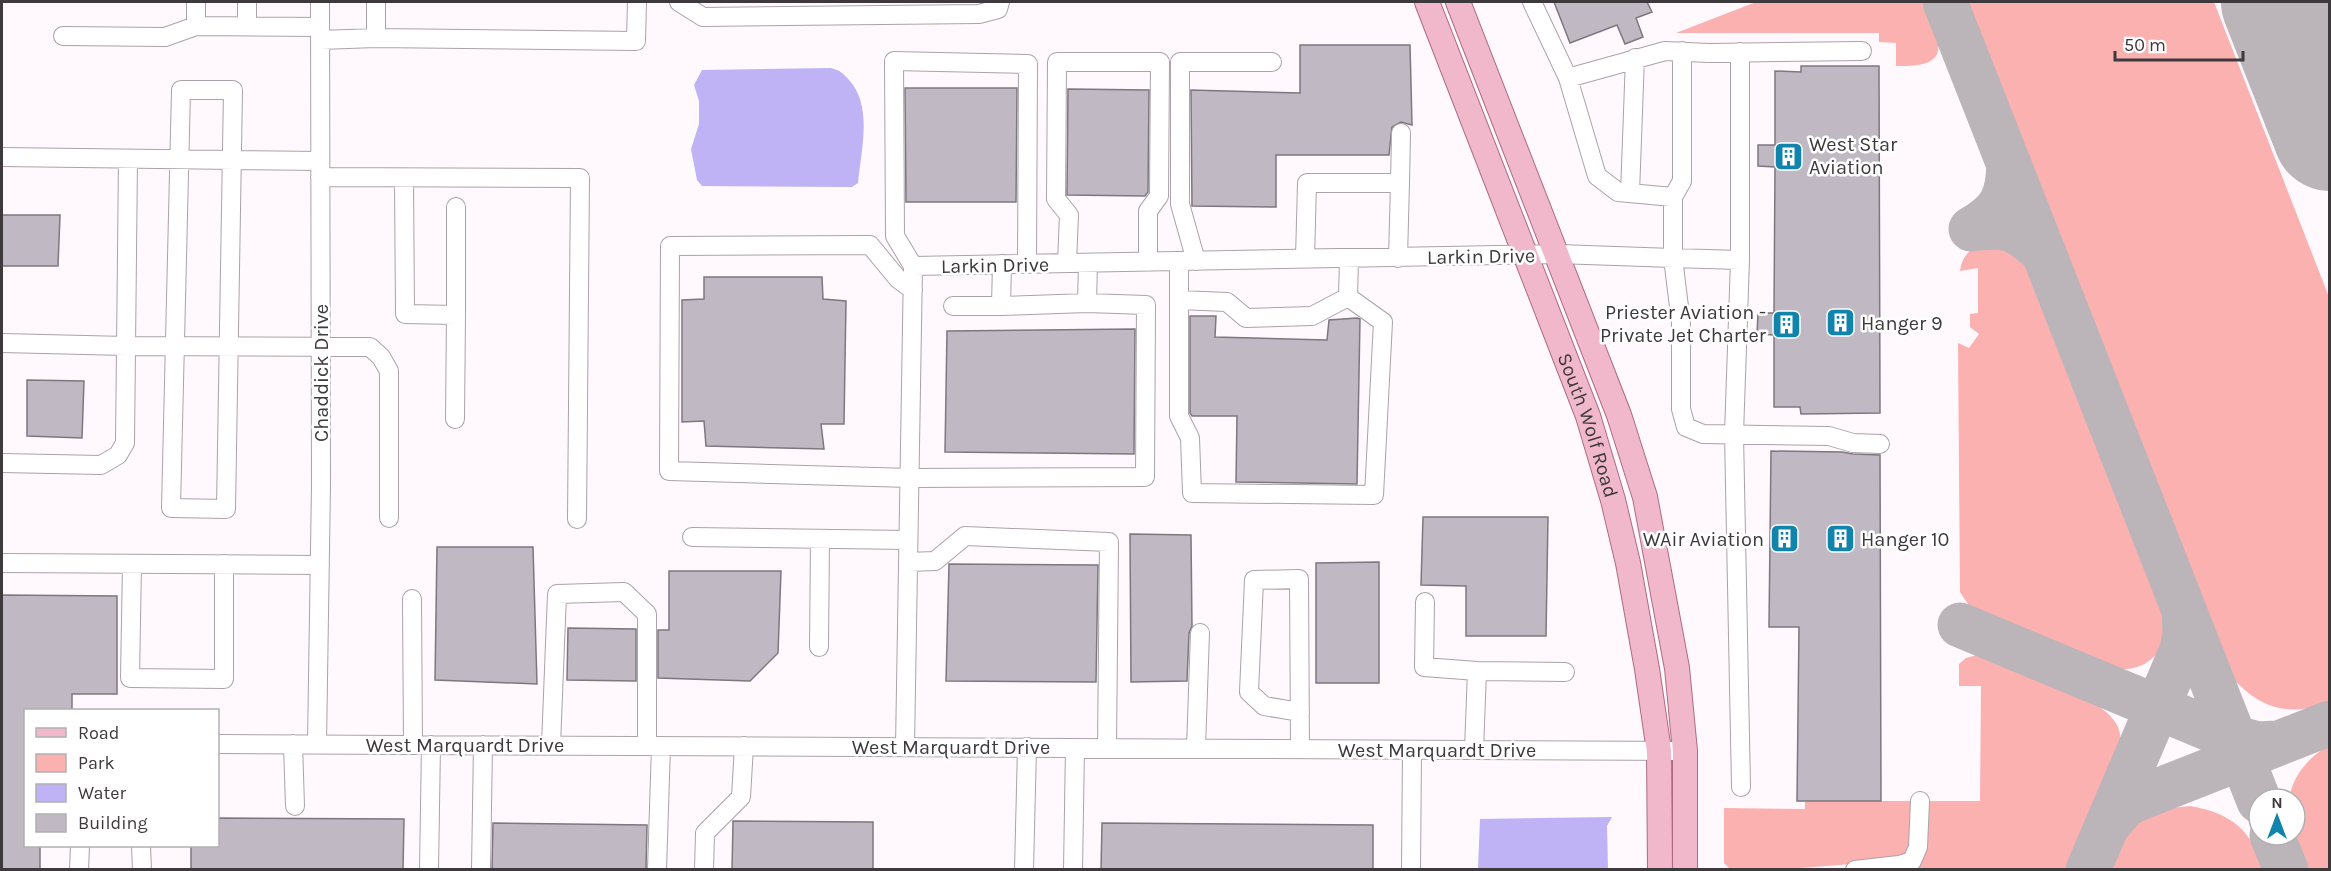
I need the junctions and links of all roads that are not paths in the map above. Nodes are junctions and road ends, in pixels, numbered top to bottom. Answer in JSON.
{"nodes":[{"id":1,"x":196,"y":2,"type":"edge"},
{"id":2,"x":247,"y":2,"type":"edge"},
{"id":3,"x":320,"y":2,"type":"edge"},
{"id":4,"x":376,"y":2,"type":"edge"},
{"id":5,"x":637,"y":2,"type":"edge"},
{"id":6,"x":680,"y":2,"type":"edge"},
{"id":7,"x":1427,"y":2,"type":"edge"},
{"id":8,"x":1458,"y":2,"type":"edge"},
{"id":9,"x":1532,"y":2,"type":"edge"},
{"id":10,"x":999,"y":5,"type":"edge"},
{"id":11,"x":196,"y":26,"type":"junction"},
{"id":12,"x":248,"y":26,"type":"junction"},
{"id":13,"x":320,"y":33,"type":"junction"},
{"id":14,"x":63,"y":36,"type":"dead end"},
{"id":15,"x":376,"y":38,"type":"junction"},
{"id":16,"x":1682,"y":51,"type":"junction"},
{"id":17,"x":1862,"y":51,"type":"dead end"},
{"id":18,"x":1740,"y":52,"type":"junction"},
{"id":19,"x":1635,"y":58,"type":"junction"},
{"id":20,"x":1272,"y":63,"type":"dead end"},
{"id":21,"x":1569,"y":78,"type":"junction"},
{"id":22,"x":1401,"y":133,"type":"dead end"},
{"id":23,"x":2,"y":157,"type":"edge"},
{"id":24,"x":128,"y":159,"type":"junction"},
{"id":25,"x":179,"y":160,"type":"junction"},
{"id":26,"x":232,"y":160,"type":"junction"},
{"id":27,"x":320,"y":169,"type":"junction"},
{"id":28,"x":404,"y":178,"type":"junction"},
{"id":29,"x":1400,"y":183,"type":"junction"},
{"id":30,"x":1630,"y":193,"type":"junction"},
{"id":31,"x":1674,"y":197,"type":"junction"},
{"id":32,"x":456,"y":207,"type":"dead end"},
{"id":33,"x":1558,"y":254,"type":"junction"},
{"id":34,"x":1526,"y":255,"type":"junction"},
{"id":35,"x":1349,"y":258,"type":"junction"},
{"id":36,"x":1398,"y":258,"type":"junction"},
{"id":37,"x":1674,"y":258,"type":"junction"},
{"id":38,"x":1305,"y":259,"type":"junction"},
{"id":39,"x":1188,"y":261,"type":"junction"},
{"id":40,"x":1740,"y":261,"type":"junction"},
{"id":41,"x":1148,"y":262,"type":"junction"},
{"id":42,"x":1067,"y":263,"type":"junction"},
{"id":43,"x":1088,"y":263,"type":"junction"},
{"id":44,"x":1002,"y":264,"type":"junction"},
{"id":45,"x":1026,"y":264,"type":"junction"},
{"id":46,"x":913,"y":266,"type":"junction"},
{"id":47,"x":913,"y":290,"type":"junction"},
{"id":48,"x":1348,"y":297,"type":"junction"},
{"id":49,"x":1179,"y":300,"type":"junction"},
{"id":50,"x":1087,"y":303,"type":"junction"},
{"id":51,"x":953,"y":306,"type":"dead end"},
{"id":52,"x":1001,"y":306,"type":"junction"},
{"id":53,"x":456,"y":315,"type":"junction"},
{"id":54,"x":2,"y":343,"type":"edge"},
{"id":55,"x":126,"y":346,"type":"junction"},
{"id":56,"x":175,"y":346,"type":"junction"},
{"id":57,"x":230,"y":346,"type":"junction"},
{"id":58,"x":321,"y":346,"type":"junction"},
{"id":59,"x":455,"y":419,"type":"dead end"},
{"id":60,"x":1734,"y":435,"type":"junction"},
{"id":61,"x":1880,"y":444,"type":"dead end"},
{"id":62,"x":2,"y":463,"type":"edge"},
{"id":63,"x":910,"y":478,"type":"junction"},
{"id":64,"x":389,"y":518,"type":"dead end"},
{"id":65,"x":577,"y":519,"type":"dead end"},
{"id":66,"x":692,"y":537,"type":"dead end"},
{"id":67,"x":820,"y":538,"type":"junction"},
{"id":68,"x":909,"y":540,"type":"junction"},
{"id":69,"x":908,"y":562,"type":"junction"},
{"id":70,"x":2,"y":563,"type":"edge"},
{"id":71,"x":132,"y":564,"type":"junction"},
{"id":72,"x":224,"y":564,"type":"junction"},
{"id":73,"x":320,"y":564,"type":"junction"},
{"id":74,"x":412,"y":600,"type":"dead end"},
{"id":75,"x":1425,"y":602,"type":"dead end"},
{"id":76,"x":1200,"y":633,"type":"dead end"},
{"id":77,"x":819,"y":647,"type":"dead end"},
{"id":78,"x":1477,"y":671,"type":"junction"},
{"id":79,"x":1565,"y":672,"type":"dead end"},
{"id":80,"x":1300,"y":712,"type":"junction"},
{"id":81,"x":219,"y":744,"type":"edge"},
{"id":82,"x":293,"y":744,"type":"junction"},
{"id":83,"x":317,"y":744,"type":"junction"},
{"id":84,"x":422,"y":745,"type":"junction"},
{"id":85,"x":483,"y":745,"type":"junction"},
{"id":86,"x":551,"y":745,"type":"junction"},
{"id":87,"x":654,"y":746,"type":"junction"},
{"id":88,"x":744,"y":746,"type":"junction"},
{"id":89,"x":905,"y":747,"type":"junction"},
{"id":90,"x":1027,"y":747,"type":"junction"},
{"id":91,"x":1075,"y":748,"type":"junction"},
{"id":92,"x":1107,"y":748,"type":"junction"},
{"id":93,"x":1196,"y":748,"type":"junction"},
{"id":94,"x":1300,"y":749,"type":"junction"},
{"id":95,"x":1412,"y":750,"type":"junction"},
{"id":96,"x":1474,"y":750,"type":"junction"},
{"id":97,"x":1659,"y":751,"type":"junction"},
{"id":98,"x":1685,"y":751,"type":"junction"},
{"id":99,"x":1741,"y":787,"type":"dead end"},
{"id":100,"x":1920,"y":801,"type":"dead end"},
{"id":101,"x":295,"y":806,"type":"dead end"},
{"id":102,"x":80,"y":847,"type":"edge"},
{"id":103,"x":141,"y":847,"type":"edge"},
{"id":104,"x":79,"y":870,"type":"edge"},
{"id":105,"x":142,"y":870,"type":"edge"},
{"id":106,"x":429,"y":870,"type":"edge"},
{"id":107,"x":482,"y":870,"type":"edge"},
{"id":108,"x":657,"y":870,"type":"edge"},
{"id":109,"x":704,"y":870,"type":"edge"},
{"id":110,"x":1024,"y":870,"type":"edge"},
{"id":111,"x":1073,"y":870,"type":"edge"},
{"id":112,"x":1411,"y":870,"type":"edge"},
{"id":113,"x":1660,"y":870,"type":"edge"},
{"id":114,"x":1685,"y":870,"type":"edge"},
{"id":115,"x":1855,"y":870,"type":"edge"}],
"edges":[{"from":1,"to":11,"type":"street"},
{"from":2,"to":12,"type":"street"},
{"from":3,"to":13,"type":"street","name":"Chaddick Drive"},
{"from":4,"to":15,"type":"street"},
{"from":5,"to":15,"type":"street"},
{"from":6,"to":10,"type":"street"},
{"from":7,"to":34,"type":"main road","name":"South Wolf Road"},
{"from":8,"to":33,"type":"main road","name":"South Wolf Road"},
{"from":9,"to":21,"type":"street"},
{"from":11,"to":12,"type":"street"},
{"from":11,"to":14,"type":"street"},
{"from":12,"to":13,"type":"street"},
{"from":13,"to":15,"type":"street"},
{"from":13,"to":27,"type":"street","name":"Chaddick Drive"},
{"from":16,"to":18,"type":"street"},
{"from":16,"to":19,"type":"street"},
{"from":16,"to":31,"type":"street"},
{"from":17,"to":18,"type":"street"},
{"from":18,"to":40,"type":"street"},
{"from":19,"to":21,"type":"street"},
{"from":19,"to":30,"type":"street"},
{"from":20,"to":39,"type":"street"},
{"from":21,"to":30,"type":"street"},
{"from":22,"to":29,"type":"street"},
{"from":23,"to":24,"type":"street"},
{"from":24,"to":25,"type":"street"},
{"from":24,"to":55,"type":"street"},
{"from":25,"to":26,"type":"street"},
{"from":25,"to":26,"type":"street"},
{"from":25,"to":56,"type":"street"},
{"from":26,"to":27,"type":"street"},
{"from":26,"to":57,"type":"street"},
{"from":27,"to":28,"type":"street"},
{"from":27,"to":58,"type":"street","name":"Chaddick Drive"},
{"from":28,"to":53,"type":"street"},
{"from":28,"to":65,"type":"street"},
{"from":29,"to":36,"type":"street"},
{"from":29,"to":38,"type":"street"},
{"from":30,"to":31,"type":"street"},
{"from":31,"to":37,"type":"street"},
{"from":32,"to":53,"type":"street"},
{"from":33,"to":34,"type":"street","name":"Larkin Drive"},
{"from":33,"to":37,"type":"street","name":"Larkin Drive"},
{"from":33,"to":98,"type":"main road","name":"South Wolf Road"},
{"from":34,"to":36,"type":"street","name":"Larkin Drive"},
{"from":34,"to":97,"type":"main road","name":"South Wolf Road"},
{"from":35,"to":36,"type":"street","name":"Larkin Drive"},
{"from":35,"to":38,"type":"street","name":"Larkin Drive"},
{"from":35,"to":48,"type":"street"},
{"from":37,"to":40,"type":"street","name":"Larkin Drive"},
{"from":37,"to":60,"type":"street"},
{"from":38,"to":39,"type":"street","name":"Larkin Drive"},
{"from":39,"to":41,"type":"street","name":"Larkin Drive"},
{"from":39,"to":49,"type":"street"},
{"from":40,"to":60,"type":"street"},
{"from":41,"to":42,"type":"street"},
{"from":41,"to":43,"type":"street","name":"Larkin Drive"},
{"from":42,"to":43,"type":"street","name":"Larkin Drive"},
{"from":42,"to":45,"type":"street","name":"Larkin Drive"},
{"from":43,"to":50,"type":"street"},
{"from":44,"to":45,"type":"street","name":"Larkin Drive"},
{"from":44,"to":46,"type":"street","name":"Larkin Drive"},
{"from":44,"to":52,"type":"street"},
{"from":45,"to":46,"type":"street"},
{"from":46,"to":47,"type":"street","name":"Larkin Drive"},
{"from":47,"to":63,"type":"street","name":"Larkin Drive"},
{"from":47,"to":63,"type":"street"},
{"from":48,"to":49,"type":"street"},
{"from":48,"to":49,"type":"street"},
{"from":50,"to":52,"type":"street"},
{"from":50,"to":63,"type":"street"},
{"from":51,"to":52,"type":"street"},
{"from":53,"to":59,"type":"street"},
{"from":54,"to":55,"type":"street"},
{"from":55,"to":56,"type":"street"},
{"from":55,"to":62,"type":"street"},
{"from":56,"to":57,"type":"street"},
{"from":56,"to":57,"type":"street"},
{"from":57,"to":58,"type":"street"},
{"from":58,"to":64,"type":"street"},
{"from":58,"to":73,"type":"street","name":"Chaddick Drive"},
{"from":60,"to":61,"type":"street"},
{"from":60,"to":99,"type":"street"},
{"from":63,"to":68,"type":"street","name":"Larkin Drive"},
{"from":66,"to":67,"type":"street"},
{"from":67,"to":68,"type":"street"},
{"from":67,"to":77,"type":"street"},
{"from":68,"to":69,"type":"street","name":"Larkin Drive"},
{"from":69,"to":89,"type":"street","name":"Larkin Drive"},
{"from":69,"to":92,"type":"street"},
{"from":70,"to":71,"type":"street"},
{"from":71,"to":72,"type":"street"},
{"from":71,"to":72,"type":"street"},
{"from":72,"to":73,"type":"street"},
{"from":73,"to":83,"type":"street","name":"Chaddick Drive"},
{"from":74,"to":84,"type":"street"},
{"from":75,"to":78,"type":"street"},
{"from":76,"to":93,"type":"street"},
{"from":78,"to":79,"type":"street"},
{"from":78,"to":96,"type":"street"},
{"from":80,"to":80,"type":"street"},
{"from":80,"to":94,"type":"street"},
{"from":81,"to":82,"type":"street","name":"West Marquardt Drive"},
{"from":82,"to":83,"type":"street","name":"West Marquardt Drive"},
{"from":82,"to":101,"type":"street"},
{"from":83,"to":84,"type":"street","name":"West Marquardt Drive"},
{"from":84,"to":85,"type":"street","name":"West Marquardt Drive"},
{"from":84,"to":106,"type":"street"},
{"from":85,"to":86,"type":"street","name":"West Marquardt Drive"},
{"from":85,"to":107,"type":"street"},
{"from":86,"to":87,"type":"street","name":"West Marquardt Drive"},
{"from":86,"to":87,"type":"street"},
{"from":87,"to":88,"type":"street","name":"West Marquardt Drive"},
{"from":87,"to":108,"type":"street"},
{"from":88,"to":89,"type":"street","name":"West Marquardt Drive"},
{"from":88,"to":109,"type":"street"},
{"from":89,"to":90,"type":"street","name":"West Marquardt Drive"},
{"from":90,"to":91,"type":"street","name":"West Marquardt Drive"},
{"from":90,"to":110,"type":"street"},
{"from":91,"to":92,"type":"street","name":"West Marquardt Drive"},
{"from":91,"to":111,"type":"street"},
{"from":92,"to":93,"type":"street","name":"West Marquardt Drive"},
{"from":93,"to":94,"type":"street","name":"West Marquardt Drive"},
{"from":94,"to":95,"type":"street","name":"West Marquardt Drive"},
{"from":95,"to":96,"type":"street","name":"West Marquardt Drive"},
{"from":95,"to":112,"type":"street"},
{"from":96,"to":97,"type":"street","name":"West Marquardt Drive"},
{"from":97,"to":98,"type":"street","name":"West Marquardt Drive"},
{"from":97,"to":113,"type":"main road","name":"South Wolf Road"},
{"from":98,"to":114,"type":"main road","name":"South Wolf Road"},
{"from":100,"to":115,"type":"street"},
{"from":102,"to":104,"type":"street"},
{"from":103,"to":105,"type":"street"}]}
